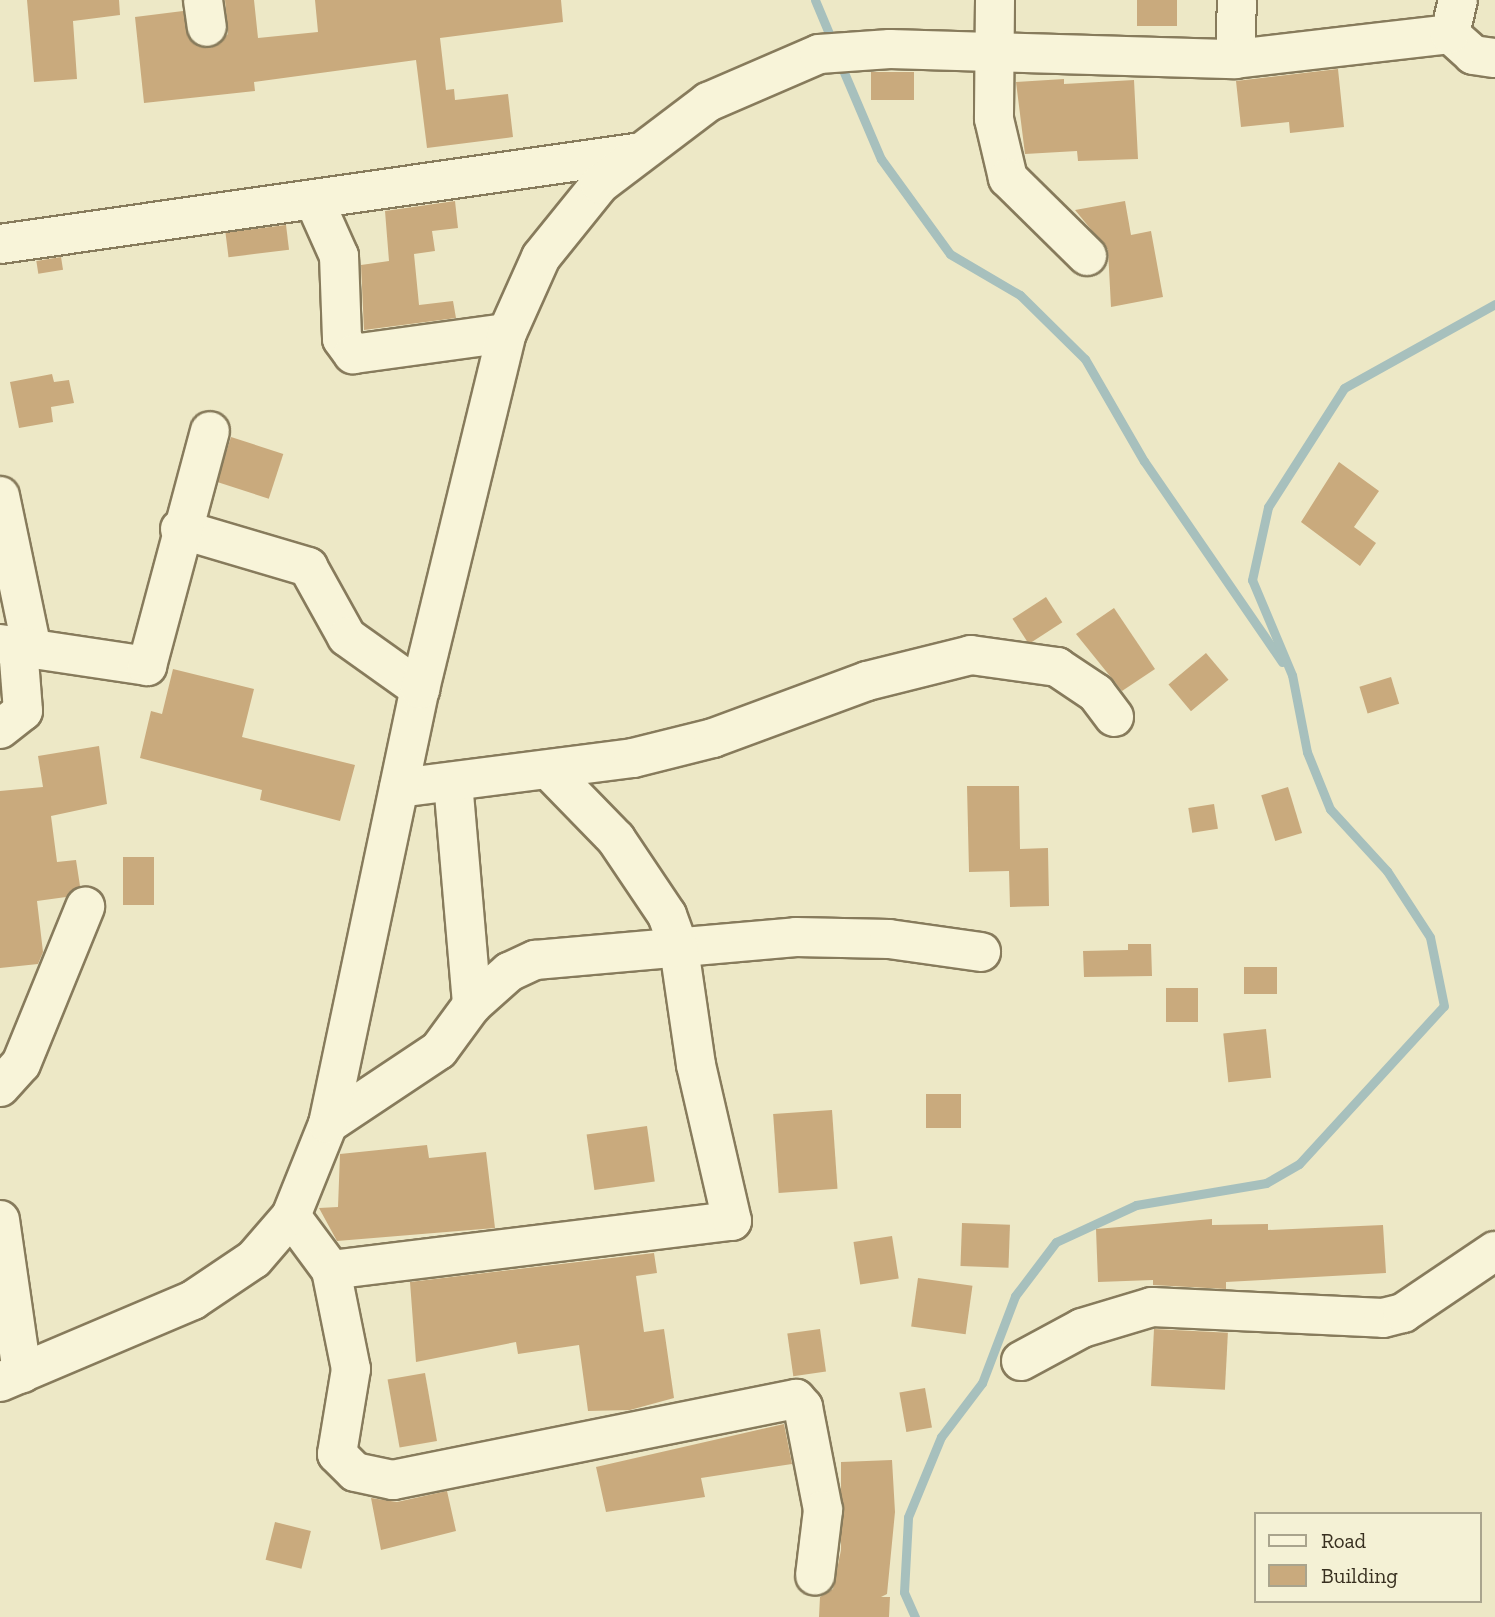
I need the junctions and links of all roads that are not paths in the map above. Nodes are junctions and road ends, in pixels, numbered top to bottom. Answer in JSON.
{"nodes":[{"id":1,"x":995,"y":0,"type":"edge"},
{"id":2,"x":1237,"y":0,"type":"edge"},
{"id":3,"x":1454,"y":17,"type":"edge"},
{"id":4,"x":993,"y":54,"type":"junction"},
{"id":5,"x":1495,"y":58,"type":"edge"},
{"id":6,"x":1235,"y":59,"type":"junction"},
{"id":7,"x":635,"y":153,"type":"junction"},
{"id":8,"x":314,"y":200,"type":"junction"},
{"id":9,"x":0,"y":244,"type":"edge"},
{"id":10,"x":1087,"y":256,"type":"dead end"},
{"id":11,"x":508,"y":333,"type":"junction"},
{"id":12,"x":209,"y":431,"type":"dead end"},
{"id":13,"x":0,"y":496,"type":"edge"},
{"id":14,"x":180,"y":529,"type":"junction"},
{"id":15,"x":17,"y":647,"type":"edge"},
{"id":16,"x":420,"y":689,"type":"junction"},
{"id":17,"x":1114,"y":717,"type":"dead end"},
{"id":18,"x":0,"y":729,"type":"edge"},
{"id":19,"x":549,"y":770,"type":"junction"},
{"id":20,"x":453,"y":782,"type":"junction"},
{"id":21,"x":399,"y":788,"type":"junction"},
{"id":22,"x":85,"y":907,"type":"dead end"},
{"id":23,"x":679,"y":948,"type":"junction"},
{"id":24,"x":981,"y":952,"type":"dead end"},
{"id":25,"x":472,"y":1005,"type":"junction"},
{"id":26,"x":0,"y":1087,"type":"edge"},
{"id":27,"x":328,"y":1124,"type":"junction"},
{"id":28,"x":291,"y":1216,"type":"junction"},
{"id":29,"x":0,"y":1220,"type":"edge"},
{"id":30,"x":1495,"y":1251,"type":"edge"},
{"id":31,"x":331,"y":1270,"type":"junction"},
{"id":32,"x":1021,"y":1361,"type":"dead end"},
{"id":33,"x":11,"y":1377,"type":"edge"},
{"id":34,"x":815,"y":1576,"type":"dead end"}],
"edges":[{"from":1,"to":4,"type":"street"},
{"from":2,"to":6,"type":"street"},
{"from":3,"to":5,"type":"street"},
{"from":3,"to":6,"type":"street"},
{"from":4,"to":6,"type":"street"},
{"from":4,"to":7,"type":"street"},
{"from":4,"to":10,"type":"street"},
{"from":7,"to":8,"type":"street"},
{"from":7,"to":11,"type":"street"},
{"from":8,"to":9,"type":"street"},
{"from":8,"to":11,"type":"street"},
{"from":11,"to":16,"type":"street"},
{"from":12,"to":14,"type":"street"},
{"from":13,"to":15,"type":"street"},
{"from":14,"to":15,"type":"street"},
{"from":14,"to":16,"type":"street"},
{"from":15,"to":18,"type":"street"},
{"from":16,"to":21,"type":"street"},
{"from":17,"to":19,"type":"street"},
{"from":19,"to":20,"type":"street"},
{"from":19,"to":23,"type":"street"},
{"from":20,"to":21,"type":"street"},
{"from":20,"to":25,"type":"street"},
{"from":21,"to":27,"type":"street"},
{"from":22,"to":26,"type":"street"},
{"from":23,"to":24,"type":"street"},
{"from":23,"to":25,"type":"street"},
{"from":23,"to":31,"type":"street"},
{"from":25,"to":27,"type":"street"},
{"from":27,"to":28,"type":"street"},
{"from":28,"to":31,"type":"street"},
{"from":28,"to":33,"type":"street"},
{"from":29,"to":33,"type":"street"},
{"from":30,"to":32,"type":"street"},
{"from":31,"to":34,"type":"street"}]}
